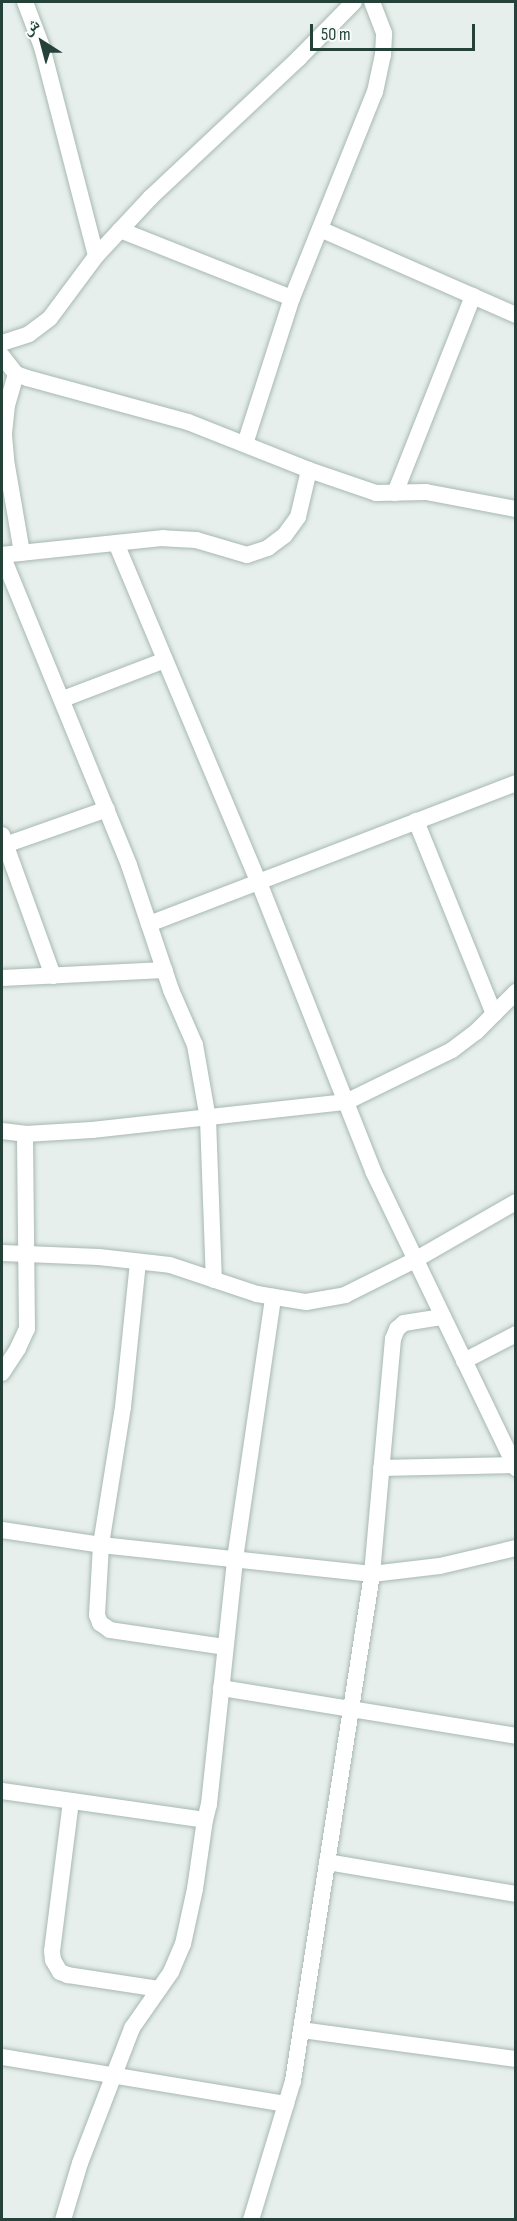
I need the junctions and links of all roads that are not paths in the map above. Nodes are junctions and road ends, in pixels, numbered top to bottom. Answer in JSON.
{"nodes":[{"id":1,"x":25,"y":2,"type":"edge"},
{"id":2,"x":354,"y":2,"type":"edge"},
{"id":3,"x":372,"y":2,"type":"edge"},
{"id":4,"x":320,"y":229,"type":"junction"},
{"id":5,"x":120,"y":230,"type":"junction"},
{"id":6,"x":96,"y":256,"type":"junction"},
{"id":7,"x":473,"y":296,"type":"junction"},
{"id":8,"x":292,"y":298,"type":"junction"},
{"id":9,"x":516,"y":315,"type":"edge"},
{"id":10,"x":2,"y":344,"type":"edge"},
{"id":11,"x":2,"y":356,"type":"edge"},
{"id":12,"x":16,"y":374,"type":"junction"},
{"id":13,"x":245,"y":444,"type":"junction"},
{"id":14,"x":309,"y":470,"type":"junction"},
{"id":15,"x":395,"y":493,"type":"junction"},
{"id":16,"x":516,"y":510,"type":"edge"},
{"id":17,"x":116,"y":543,"type":"junction"},
{"id":18,"x":22,"y":553,"type":"junction"},
{"id":19,"x":2,"y":555,"type":"edge"},
{"id":20,"x":165,"y":660,"type":"junction"},
{"id":21,"x":63,"y":699,"type":"junction"},
{"id":22,"x":516,"y":783,"type":"edge"},
{"id":23,"x":107,"y":809,"type":"junction"},
{"id":24,"x":416,"y":821,"type":"junction"},
{"id":25,"x":3,"y":840,"type":"edge"},
{"id":26,"x":258,"y":880,"type":"junction"},
{"id":27,"x":149,"y":924,"type":"junction"},
{"id":28,"x":165,"y":970,"type":"junction"},
{"id":29,"x":52,"y":976,"type":"junction"},
{"id":30,"x":2,"y":978,"type":"edge"},
{"id":31,"x":515,"y":995,"type":"edge"},
{"id":32,"x":494,"y":1014,"type":"junction"},
{"id":33,"x":346,"y":1102,"type":"junction"},
{"id":34,"x":208,"y":1119,"type":"junction"},
{"id":35,"x":2,"y":1131,"type":"edge"},
{"id":36,"x":25,"y":1134,"type":"junction"},
{"id":37,"x":516,"y":1202,"type":"edge"},
{"id":38,"x":2,"y":1253,"type":"edge"},
{"id":39,"x":24,"y":1255,"type":"junction"},
{"id":40,"x":415,"y":1260,"type":"junction"},
{"id":41,"x":138,"y":1262,"type":"junction"},
{"id":42,"x":214,"y":1280,"type":"junction"},
{"id":43,"x":273,"y":1297,"type":"junction"},
{"id":44,"x":443,"y":1317,"type":"junction"},
{"id":45,"x":516,"y":1334,"type":"edge"},
{"id":46,"x":464,"y":1361,"type":"junction"},
{"id":47,"x":2,"y":1373,"type":"edge"},
{"id":48,"x":515,"y":1466,"type":"edge"},
{"id":49,"x":381,"y":1468,"type":"junction"},
{"id":50,"x":2,"y":1530,"type":"edge"},
{"id":51,"x":101,"y":1545,"type":"junction"},
{"id":52,"x":516,"y":1548,"type":"edge"},
{"id":53,"x":235,"y":1559,"type":"junction"},
{"id":54,"x":372,"y":1574,"type":"junction"},
{"id":55,"x":225,"y":1647,"type":"junction"},
{"id":56,"x":221,"y":1688,"type":"junction"},
{"id":57,"x":350,"y":1710,"type":"junction"},
{"id":58,"x":516,"y":1736,"type":"edge"},
{"id":59,"x":2,"y":1791,"type":"edge"},
{"id":60,"x":71,"y":1801,"type":"junction"},
{"id":61,"x":205,"y":1820,"type":"junction"},
{"id":62,"x":327,"y":1863,"type":"junction"},
{"id":63,"x":516,"y":1894,"type":"edge"},
{"id":64,"x":159,"y":1989,"type":"junction"},
{"id":65,"x":301,"y":2031,"type":"junction"},
{"id":66,"x":2,"y":2057,"type":"edge"},
{"id":67,"x":516,"y":2059,"type":"edge"},
{"id":68,"x":114,"y":2075,"type":"junction"},
{"id":69,"x":286,"y":2104,"type":"junction"},
{"id":70,"x":63,"y":2220,"type":"edge"},
{"id":71,"x":251,"y":2220,"type":"edge"}],
"edges":[{"from":1,"to":6,"type":"street"},
{"from":2,"to":5,"type":"street"},
{"from":3,"to":4,"type":"street"},
{"from":4,"to":7,"type":"street"},
{"from":4,"to":8,"type":"street"},
{"from":5,"to":6,"type":"street"},
{"from":5,"to":8,"type":"street"},
{"from":6,"to":10,"type":"street"},
{"from":7,"to":9,"type":"street"},
{"from":7,"to":15,"type":"street"},
{"from":8,"to":13,"type":"street"},
{"from":11,"to":12,"type":"street"},
{"from":12,"to":13,"type":"street"},
{"from":12,"to":18,"type":"street"},
{"from":13,"to":14,"type":"street"},
{"from":14,"to":15,"type":"street"},
{"from":14,"to":17,"type":"street"},
{"from":15,"to":16,"type":"street"},
{"from":17,"to":18,"type":"street"},
{"from":17,"to":20,"type":"street"},
{"from":18,"to":19,"type":"street"},
{"from":19,"to":21,"type":"street"},
{"from":20,"to":21,"type":"street"},
{"from":20,"to":26,"type":"street"},
{"from":21,"to":23,"type":"street"},
{"from":22,"to":24,"type":"street"},
{"from":23,"to":25,"type":"street"},
{"from":23,"to":27,"type":"street"},
{"from":24,"to":26,"type":"street"},
{"from":24,"to":32,"type":"street"},
{"from":25,"to":29,"type":"street"},
{"from":26,"to":27,"type":"street"},
{"from":26,"to":33,"type":"street"},
{"from":27,"to":28,"type":"street"},
{"from":28,"to":29,"type":"street"},
{"from":28,"to":34,"type":"street"},
{"from":29,"to":30,"type":"street"},
{"from":31,"to":32,"type":"street"},
{"from":32,"to":33,"type":"street"},
{"from":33,"to":34,"type":"street"},
{"from":33,"to":40,"type":"street"},
{"from":34,"to":36,"type":"street"},
{"from":34,"to":42,"type":"street"},
{"from":35,"to":36,"type":"street"},
{"from":36,"to":39,"type":"street"},
{"from":37,"to":40,"type":"street"},
{"from":38,"to":39,"type":"street"},
{"from":39,"to":41,"type":"street"},
{"from":39,"to":47,"type":"street"},
{"from":40,"to":43,"type":"street"},
{"from":40,"to":44,"type":"street"},
{"from":41,"to":42,"type":"street"},
{"from":41,"to":51,"type":"street"},
{"from":42,"to":43,"type":"street"},
{"from":43,"to":53,"type":"street"},
{"from":44,"to":46,"type":"street"},
{"from":44,"to":49,"type":"street"},
{"from":45,"to":46,"type":"street"},
{"from":46,"to":48,"type":"street"},
{"from":48,"to":49,"type":"street"},
{"from":49,"to":54,"type":"street"},
{"from":50,"to":51,"type":"street"},
{"from":51,"to":53,"type":"street"},
{"from":51,"to":55,"type":"street"},
{"from":52,"to":54,"type":"street"},
{"from":53,"to":54,"type":"street"},
{"from":53,"to":55,"type":"street"},
{"from":54,"to":57,"type":"street"},
{"from":55,"to":56,"type":"street"},
{"from":56,"to":57,"type":"street"},
{"from":56,"to":61,"type":"street"},
{"from":57,"to":58,"type":"street"},
{"from":57,"to":62,"type":"street"},
{"from":59,"to":60,"type":"street"},
{"from":60,"to":61,"type":"street"},
{"from":60,"to":64,"type":"street"},
{"from":61,"to":64,"type":"street"},
{"from":62,"to":63,"type":"street"},
{"from":62,"to":65,"type":"street"},
{"from":64,"to":68,"type":"street"},
{"from":65,"to":67,"type":"street"},
{"from":65,"to":69,"type":"street"},
{"from":66,"to":68,"type":"street"},
{"from":68,"to":69,"type":"street"},
{"from":68,"to":70,"type":"street"},
{"from":69,"to":71,"type":"street"}]}
